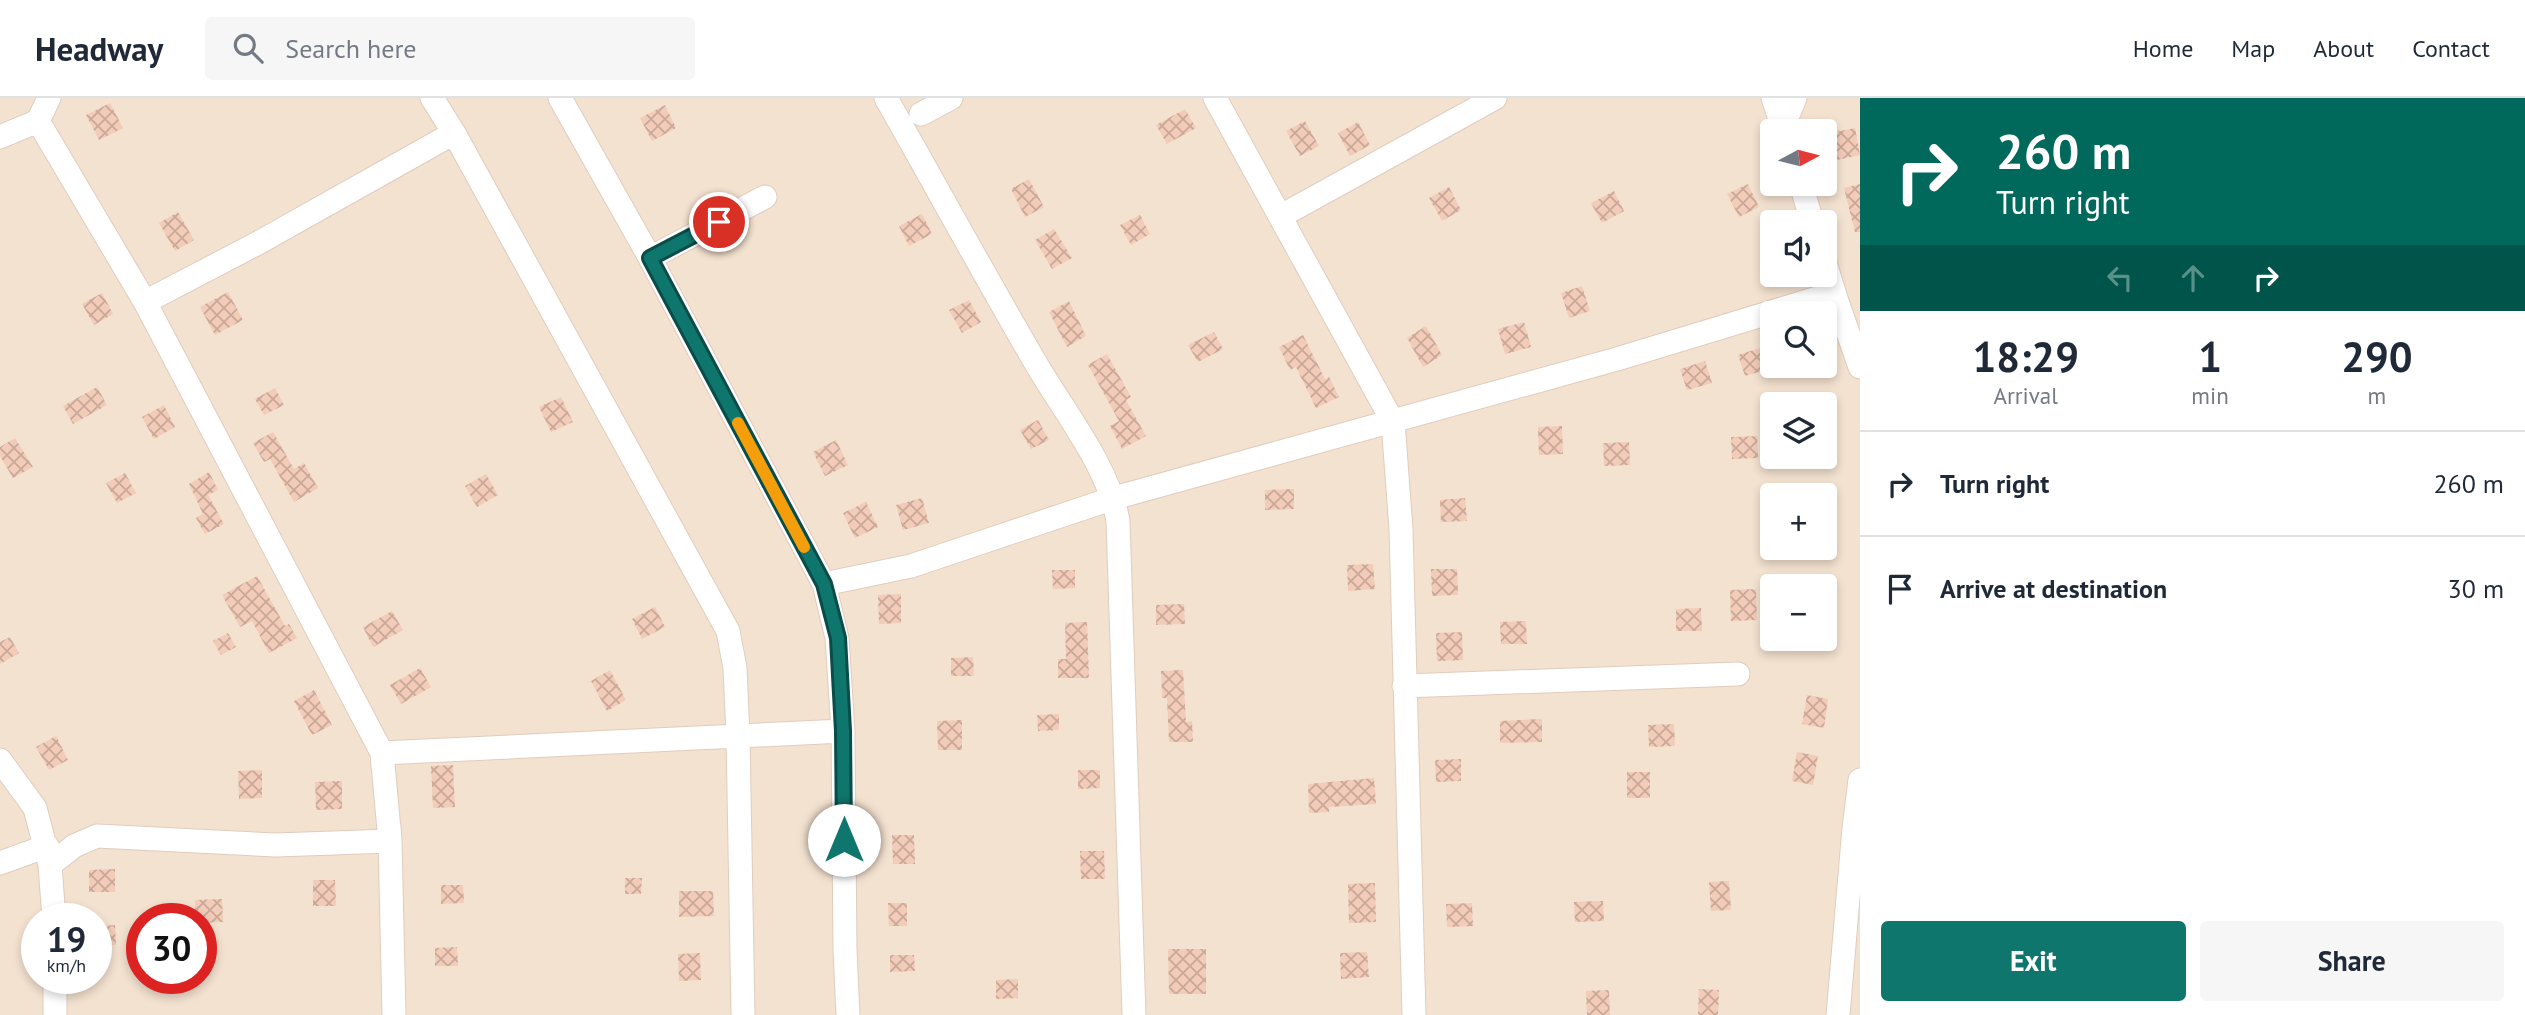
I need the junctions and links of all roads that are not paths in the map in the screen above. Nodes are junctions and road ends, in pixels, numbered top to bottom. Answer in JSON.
{"nodes":[{"id":1,"x":49,"y":98,"type":"edge"},
{"id":2,"x":432,"y":98,"type":"edge"},
{"id":3,"x":560,"y":98,"type":"edge"},
{"id":4,"x":886,"y":98,"type":"edge"},
{"id":5,"x":951,"y":98,"type":"edge"},
{"id":6,"x":1215,"y":98,"type":"edge"},
{"id":7,"x":1495,"y":98,"type":"edge"},
{"id":8,"x":1773,"y":98,"type":"edge"},
{"id":9,"x":1795,"y":98,"type":"edge"},
{"id":10,"x":921,"y":114,"type":"dead end"},
{"id":11,"x":1780,"y":119,"type":"edge"},
{"id":12,"x":1788,"y":119,"type":"edge"},
{"id":13,"x":38,"y":121,"type":"junction"},
{"id":14,"x":454,"y":133,"type":"junction"},
{"id":15,"x":0,"y":137,"type":"edge"},
{"id":16,"x":765,"y":197,"type":"dead end"},
{"id":17,"x":1281,"y":216,"type":"junction"},
{"id":18,"x":650,"y":258,"type":"junction"},
{"id":19,"x":1832,"y":287,"type":"edge"},
{"id":20,"x":1834,"y":293,"type":"junction"},
{"id":21,"x":145,"y":302,"type":"junction"},
{"id":22,"x":1860,"y":367,"type":"edge"},
{"id":23,"x":1393,"y":422,"type":"junction"},
{"id":24,"x":1114,"y":498,"type":"junction"},
{"id":25,"x":824,"y":584,"type":"junction"},
{"id":26,"x":1738,"y":674,"type":"dead end"},
{"id":27,"x":1404,"y":686,"type":"junction"},
{"id":28,"x":843,"y":731,"type":"junction"},
{"id":29,"x":738,"y":736,"type":"junction"},
{"id":30,"x":382,"y":752,"type":"junction"},
{"id":31,"x":0,"y":760,"type":"edge"},
{"id":32,"x":1860,"y":780,"type":"edge"},
{"id":33,"x":390,"y":841,"type":"junction"},
{"id":34,"x":48,"y":856,"type":"junction"},
{"id":35,"x":0,"y":863,"type":"edge"},
{"id":36,"x":52,"y":903,"type":"edge"},
{"id":37,"x":55,"y":994,"type":"edge"},
{"id":38,"x":55,"y":1015,"type":"edge"},
{"id":39,"x":394,"y":1015,"type":"edge"},
{"id":40,"x":743,"y":1015,"type":"edge"},
{"id":41,"x":849,"y":1015,"type":"edge"},
{"id":42,"x":1134,"y":1015,"type":"edge"},
{"id":43,"x":1414,"y":1015,"type":"edge"},
{"id":44,"x":1838,"y":1015,"type":"edge"}],
"edges":[{"from":1,"to":13,"type":"street"},
{"from":2,"to":14,"type":"street"},
{"from":3,"to":18,"type":"street"},
{"from":4,"to":24,"type":"street"},
{"from":5,"to":10,"type":"street"},
{"from":6,"to":17,"type":"street"},
{"from":7,"to":17,"type":"street"},
{"from":8,"to":11,"type":"street"},
{"from":9,"to":12,"type":"street"},
{"from":13,"to":15,"type":"street"},
{"from":13,"to":21,"type":"street"},
{"from":14,"to":21,"type":"street"},
{"from":14,"to":29,"type":"street"},
{"from":16,"to":18,"type":"street"},
{"from":17,"to":23,"type":"street"},
{"from":18,"to":25,"type":"street"},
{"from":19,"to":20,"type":"street"},
{"from":20,"to":22,"type":"street"},
{"from":20,"to":23,"type":"street"},
{"from":21,"to":30,"type":"street"},
{"from":23,"to":24,"type":"street"},
{"from":23,"to":27,"type":"street"},
{"from":24,"to":25,"type":"street"},
{"from":24,"to":42,"type":"street"},
{"from":25,"to":28,"type":"street"},
{"from":26,"to":27,"type":"street"},
{"from":27,"to":43,"type":"street"},
{"from":28,"to":29,"type":"street"},
{"from":28,"to":41,"type":"street"},
{"from":29,"to":30,"type":"street"},
{"from":29,"to":40,"type":"street"},
{"from":30,"to":33,"type":"street"},
{"from":31,"to":34,"type":"street"},
{"from":32,"to":44,"type":"street"},
{"from":33,"to":34,"type":"street"},
{"from":33,"to":39,"type":"street"},
{"from":34,"to":35,"type":"street"},
{"from":34,"to":36,"type":"street"},
{"from":37,"to":38,"type":"street"}]}
